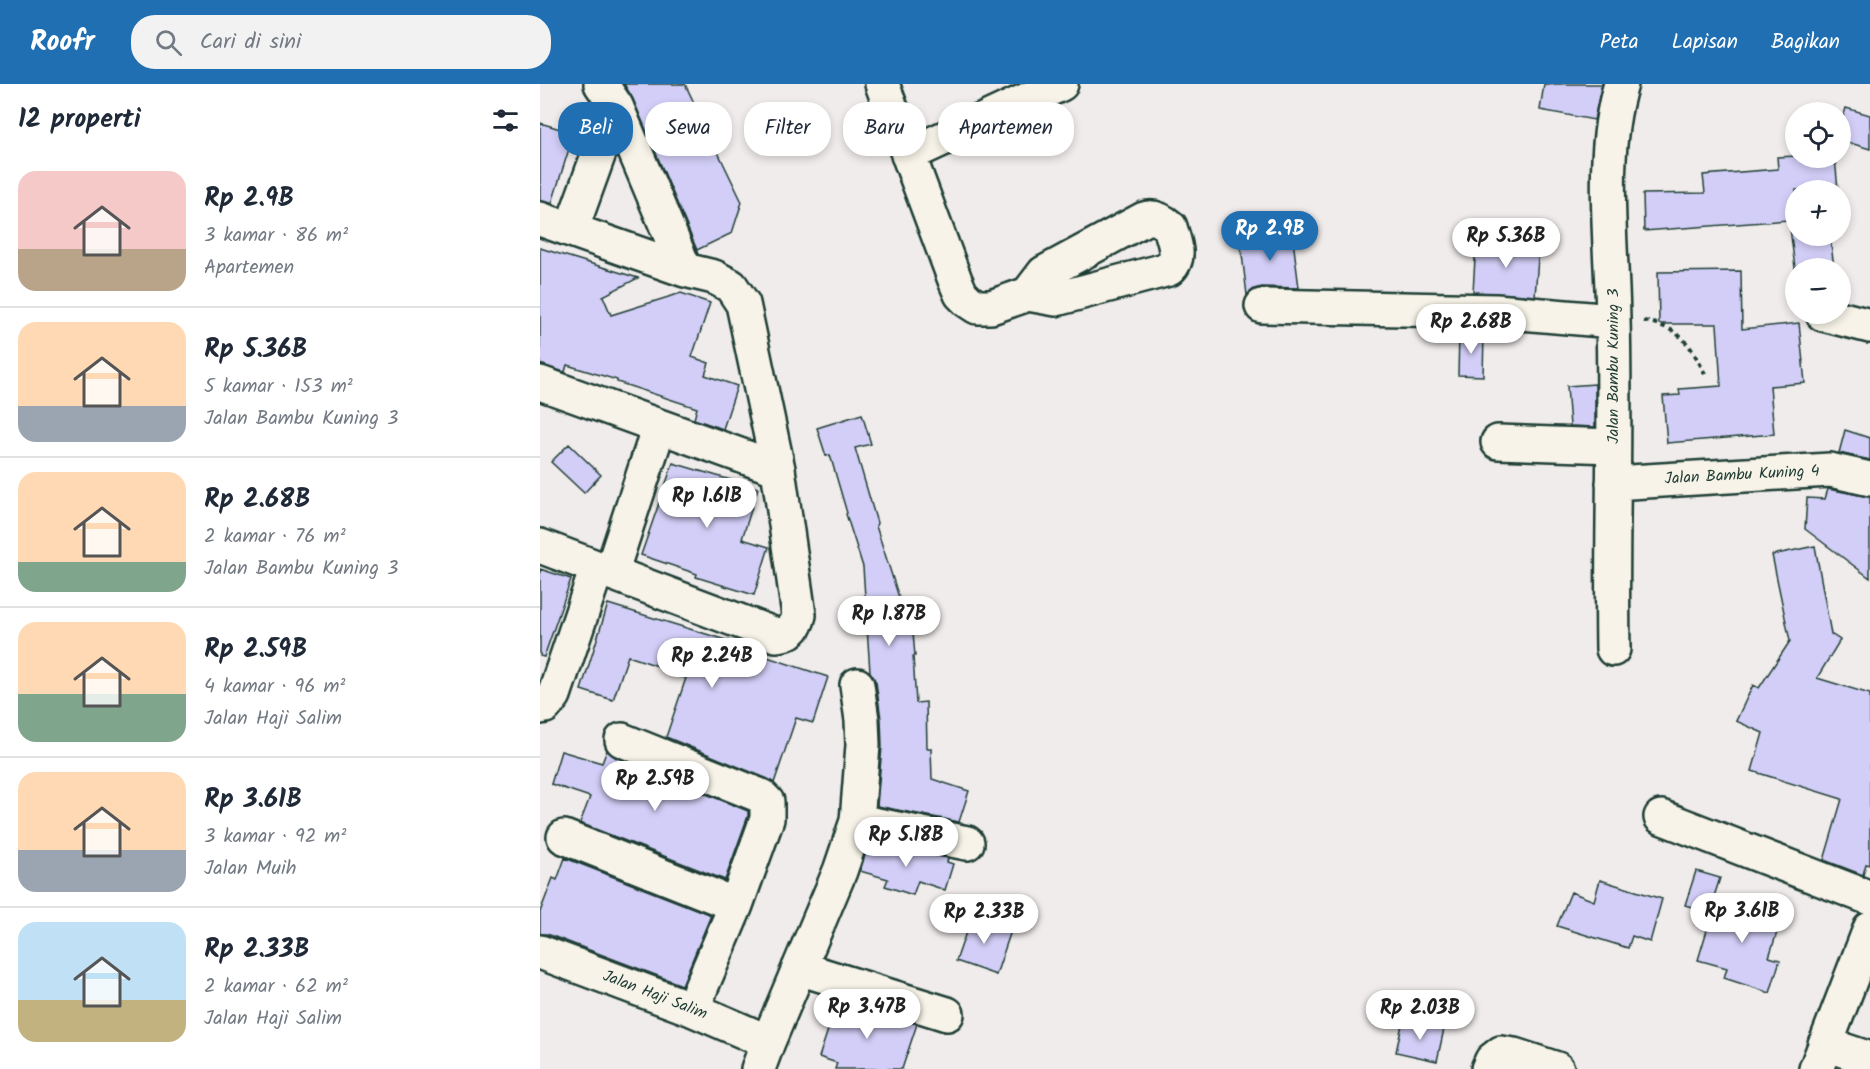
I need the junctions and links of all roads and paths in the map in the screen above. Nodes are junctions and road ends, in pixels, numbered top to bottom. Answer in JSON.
{"nodes":[{"id":1,"x":882,"y":84,"type":"edge"},
{"id":2,"x":1061,"y":84,"type":"edge"},
{"id":3,"x":1621,"y":84,"type":"edge"},
{"id":4,"x":608,"y":95,"type":"edge"},
{"id":5,"x":889,"y":102,"type":"edge"},
{"id":6,"x":926,"y":147,"type":"edge"},
{"id":7,"x":908,"y":156,"type":"edge"},
{"id":8,"x":540,"y":219,"type":"edge"},
{"id":9,"x":571,"y":230,"type":"junction"},
{"id":10,"x":685,"y":270,"type":"junction"},
{"id":11,"x":1028,"y":294,"type":"dead end"},
{"id":12,"x":1262,"y":306,"type":"dead end"},
{"id":13,"x":1613,"y":321,"type":"junction"},
{"id":14,"x":1851,"y":321,"type":"edge"},
{"id":15,"x":1870,"y":326,"type":"edge"},
{"id":16,"x":1705,"y":374,"type":"dead end"},
{"id":17,"x":540,"y":383,"type":"edge"},
{"id":18,"x":659,"y":427,"type":"junction"},
{"id":19,"x":1498,"y":442,"type":"dead end"},
{"id":20,"x":1613,"y":446,"type":"junction"},
{"id":21,"x":778,"y":469,"type":"junction"},
{"id":22,"x":1870,"y":480,"type":"edge"},
{"id":23,"x":1613,"y":483,"type":"junction"},
{"id":24,"x":540,"y":546,"type":"edge"},
{"id":25,"x":604,"y":570,"type":"junction"},
{"id":26,"x":1614,"y":649,"type":"dead end"},
{"id":27,"x":857,"y":686,"type":"dead end"},
{"id":28,"x":540,"y":707,"type":"edge"},
{"id":29,"x":622,"y":740,"type":"dead end"},
{"id":30,"x":1661,"y":817,"type":"dead end"},
{"id":31,"x":857,"y":821,"type":"junction"},
{"id":32,"x":564,"y":837,"type":"dead end"},
{"id":33,"x":967,"y":843,"type":"dead end"},
{"id":34,"x":1870,"y":898,"type":"edge"},
{"id":35,"x":736,"y":905,"type":"junction"},
{"id":36,"x":1870,"y":929,"type":"edge"},
{"id":37,"x":540,"y":951,"type":"edge"},
{"id":38,"x":799,"y":969,"type":"junction"},
{"id":39,"x":692,"y":1009,"type":"junction"},
{"id":40,"x":947,"y":1014,"type":"dead end"},
{"id":41,"x":763,"y":1056,"type":"edge"},
{"id":42,"x":1821,"y":1057,"type":"edge"},
{"id":43,"x":1870,"y":1059,"type":"edge"},
{"id":44,"x":1488,"y":1069,"type":"edge"},
{"id":45,"x":1557,"y":1069,"type":"edge"}],
"edges":[{"from":1,"to":5,"type":"street"},
{"from":2,"to":6,"type":"street"},
{"from":3,"to":13,"type":"street","name":"Jalan Bambu Kuning 3"},
{"from":4,"to":9,"type":"street"},
{"from":4,"to":10,"type":"street"},
{"from":7,"to":11,"type":"street"},
{"from":8,"to":9,"type":"street"},
{"from":9,"to":10,"type":"street"},
{"from":10,"to":21,"type":"street"},
{"from":12,"to":13,"type":"street"},
{"from":13,"to":16,"type":"path"},
{"from":13,"to":20,"type":"street","name":"Jalan Bambu Kuning 3"},
{"from":14,"to":15,"type":"street"},
{"from":17,"to":18,"type":"street"},
{"from":18,"to":21,"type":"street"},
{"from":18,"to":25,"type":"street"},
{"from":19,"to":20,"type":"street"},
{"from":20,"to":23,"type":"street","name":"Jalan Bambu Kuning 3"},
{"from":21,"to":25,"type":"street"},
{"from":22,"to":23,"type":"street","name":"Jalan Bambu Kuning 4"},
{"from":23,"to":26,"type":"street","name":"Jalan Bambu Kuning 3"},
{"from":24,"to":25,"type":"street"},
{"from":25,"to":28,"type":"street"},
{"from":27,"to":31,"type":"street"},
{"from":29,"to":35,"type":"street"},
{"from":30,"to":34,"type":"street"},
{"from":31,"to":33,"type":"street"},
{"from":31,"to":38,"type":"street"},
{"from":32,"to":35,"type":"street"},
{"from":35,"to":39,"type":"street"},
{"from":36,"to":42,"type":"street"},
{"from":37,"to":39,"type":"street","name":"Jalan Haji Salim"},
{"from":38,"to":40,"type":"street"},
{"from":38,"to":41,"type":"street"},
{"from":39,"to":41,"type":"street","name":"Jalan Haji Salim"},
{"from":42,"to":43,"type":"street"},
{"from":44,"to":45,"type":"street"}]}
